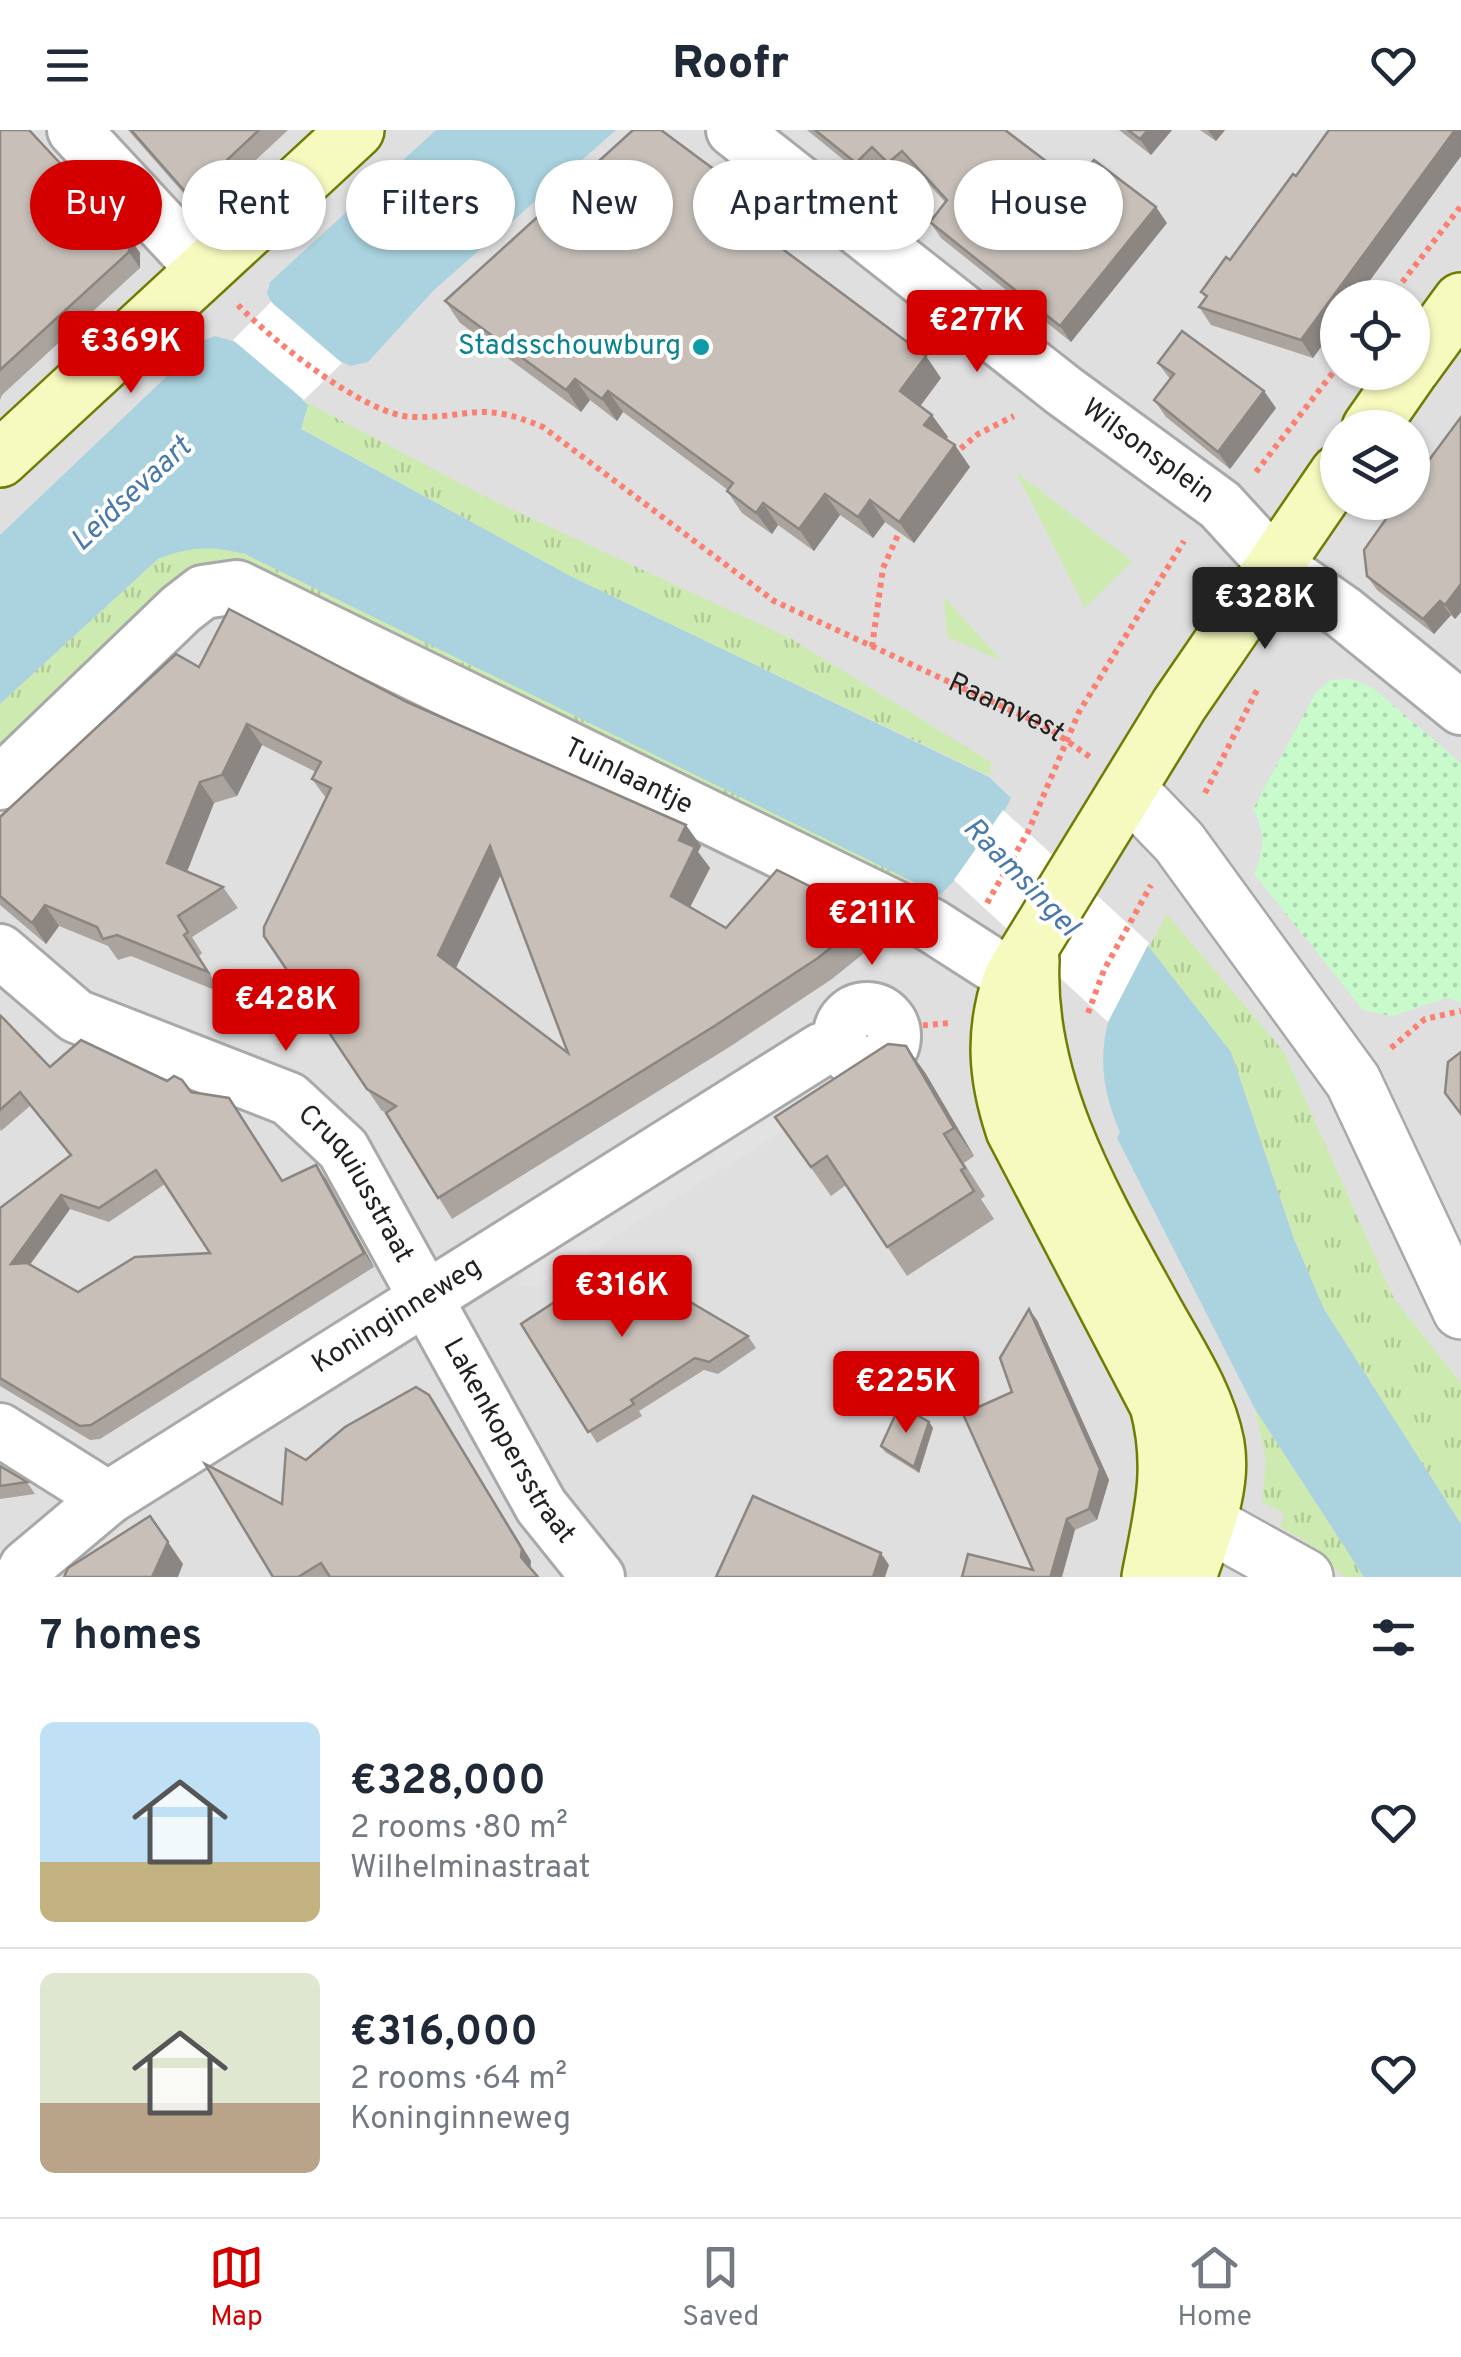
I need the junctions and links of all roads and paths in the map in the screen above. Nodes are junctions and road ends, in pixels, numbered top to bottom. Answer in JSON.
{"nodes":[{"id":1,"x":74,"y":130,"type":"edge"},
{"id":2,"x":356,"y":130,"type":"edge"},
{"id":3,"x":733,"y":130,"type":"edge"},
{"id":4,"x":1461,"y":206,"type":"edge"},
{"id":5,"x":204,"y":270,"type":"junction"},
{"id":6,"x":1404,"y":280,"type":"edge"},
{"id":7,"x":1461,"y":301,"type":"edge"},
{"id":8,"x":253,"y":319,"type":"dead end"},
{"id":9,"x":1430,"y":344,"type":"edge"},
{"id":10,"x":1005,"y":421,"type":"dead end"},
{"id":11,"x":0,"y":459,"type":"edge"},
{"id":12,"x":946,"y":466,"type":"edge"},
{"id":13,"x":1320,"y":498,"type":"edge"},
{"id":14,"x":904,"y":524,"type":"edge"},
{"id":15,"x":1272,"y":564,"type":"junction"},
{"id":16,"x":872,"y":647,"type":"junction"},
{"id":17,"x":1264,"y":676,"type":"dead end"},
{"id":18,"x":1461,"y":708,"type":"edge"},
{"id":19,"x":1068,"y":740,"type":"junction"},
{"id":20,"x":0,"y":783,"type":"edge"},
{"id":21,"x":1129,"y":790,"type":"junction"},
{"id":22,"x":1179,"y":842,"type":"junction"},
{"id":23,"x":984,"y":908,"type":"dead end"},
{"id":24,"x":1129,"y":925,"type":"dead end"},
{"id":25,"x":0,"y":951,"type":"edge"},
{"id":26,"x":1022,"y":964,"type":"junction"},
{"id":27,"x":1090,"y":1005,"type":"dead end"},
{"id":28,"x":1461,"y":1011,"type":"edge"},
{"id":29,"x":950,"y":1023,"type":"dead end"},
{"id":30,"x":893,"y":1028,"type":"joint"},
{"id":31,"x":1353,"y":1082,"type":"junction"},
{"id":32,"x":425,"y":1300,"type":"junction"},
{"id":33,"x":1461,"y":1311,"type":"edge"},
{"id":34,"x":0,"y":1430,"type":"edge"},
{"id":35,"x":108,"y":1498,"type":"junction"},
{"id":36,"x":1186,"y":1509,"type":"junction"},
{"id":37,"x":20,"y":1577,"type":"edge"},
{"id":38,"x":598,"y":1577,"type":"edge"},
{"id":39,"x":1150,"y":1577,"type":"edge"},
{"id":40,"x":1188,"y":1577,"type":"edge"},
{"id":41,"x":1305,"y":1577,"type":"edge"}],
"edges":[{"from":1,"to":5,"type":"street"},
{"from":2,"to":5,"type":"main road"},
{"from":3,"to":15,"type":"street","name":"Wilsonsplein"},
{"from":4,"to":6,"type":"path"},
{"from":5,"to":11,"type":"main road"},
{"from":7,"to":9,"type":"main road"},
{"from":8,"to":16,"type":"path","name":"Raamvest"},
{"from":10,"to":12,"type":"path"},
{"from":13,"to":15,"type":"main road"},
{"from":14,"to":16,"type":"path"},
{"from":15,"to":18,"type":"street","name":"Wilsonsplein"},
{"from":15,"to":21,"type":"main road"},
{"from":16,"to":19,"type":"path","name":"Raamvest"},
{"from":17,"to":22,"type":"path"},
{"from":19,"to":21,"type":"path","name":"Raamvest"},
{"from":19,"to":23,"type":"path"},
{"from":20,"to":26,"type":"street","name":"Tuinlaantje"},
{"from":21,"to":22,"type":"street"},
{"from":21,"to":26,"type":"main road"},
{"from":22,"to":31,"type":"street"},
{"from":24,"to":27,"type":"path"},
{"from":25,"to":32,"type":"street","name":"Cruquiusstraat"},
{"from":26,"to":36,"type":"main road"},
{"from":28,"to":31,"type":"path"},
{"from":29,"to":30,"type":"path"},
{"from":30,"to":32,"type":"street","name":"Koninginneweg"},
{"from":31,"to":33,"type":"street"},
{"from":32,"to":35,"type":"street","name":"Koninginneweg"},
{"from":32,"to":38,"type":"street","name":"Lakenkopersstraat"},
{"from":34,"to":35,"type":"street"},
{"from":35,"to":37,"type":"street","name":"Koninginneweg"},
{"from":36,"to":39,"type":"main road"},
{"from":36,"to":40,"type":"main road"},
{"from":36,"to":41,"type":"street"}]}
